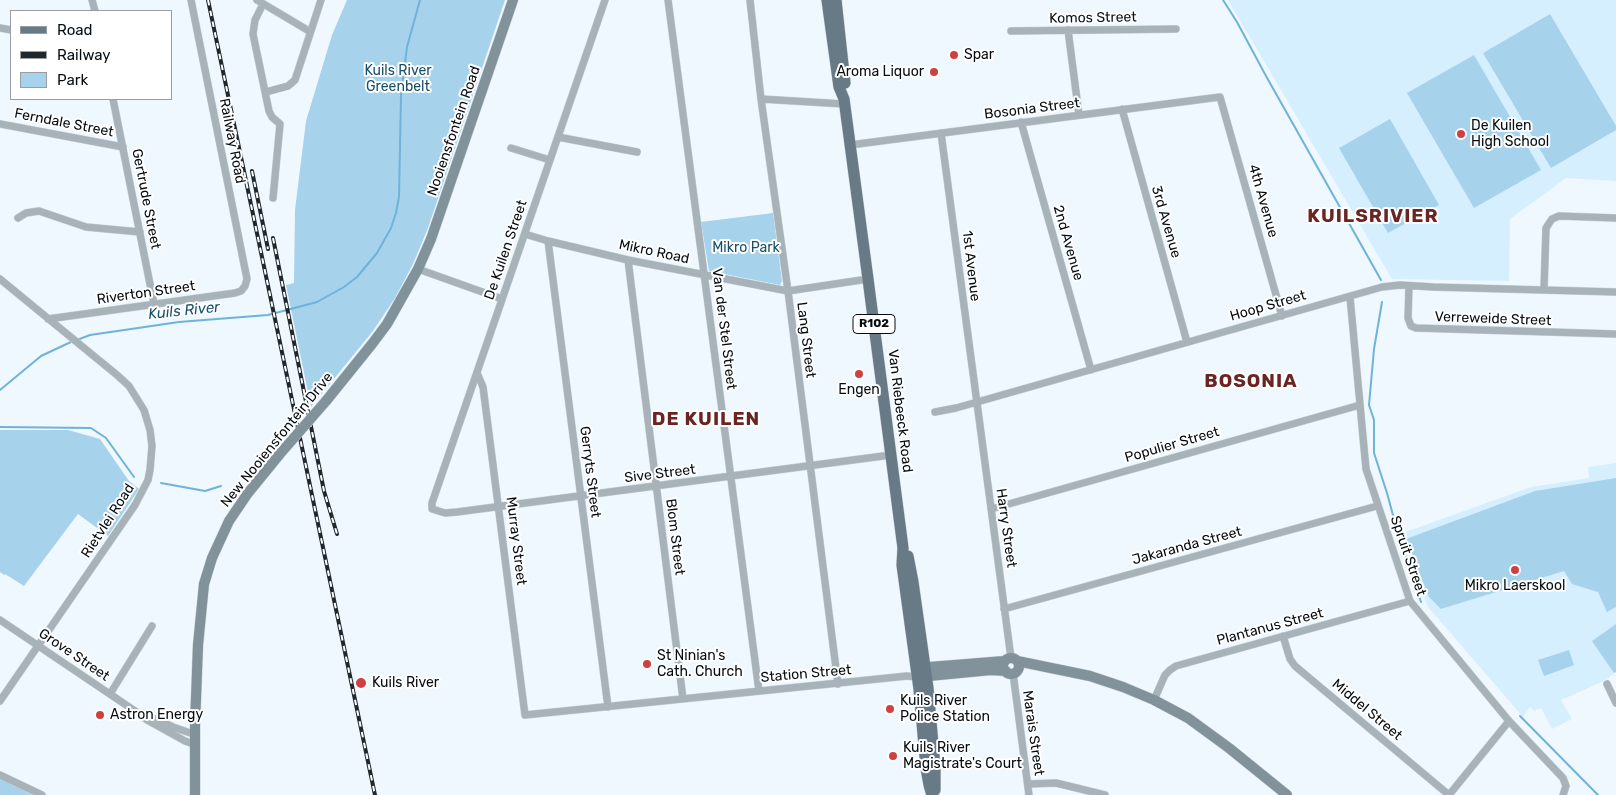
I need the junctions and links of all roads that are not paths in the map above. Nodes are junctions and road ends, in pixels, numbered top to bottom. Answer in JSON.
{"nodes":[{"id":1,"x":191,"y":0,"type":"edge"},
{"id":2,"x":321,"y":0,"type":"edge"},
{"id":3,"x":513,"y":0,"type":"edge"},
{"id":4,"x":606,"y":0,"type":"edge"},
{"id":5,"x":668,"y":0,"type":"edge"},
{"id":6,"x":750,"y":0,"type":"edge"},
{"id":7,"x":827,"y":0,"type":"edge"},
{"id":8,"x":836,"y":0,"type":"edge"},
{"id":9,"x":260,"y":2,"type":"edge"},
{"id":10,"x":1176,"y":29,"type":"dead end"},
{"id":11,"x":1068,"y":30,"type":"junction"},
{"id":12,"x":1010,"y":31,"type":"dead end"},
{"id":13,"x":309,"y":32,"type":"junction"},
{"id":14,"x":266,"y":92,"type":"junction"},
{"id":15,"x":1217,"y":96,"type":"joint"},
{"id":16,"x":761,"y":99,"type":"junction"},
{"id":17,"x":113,"y":100,"type":"edge"},
{"id":18,"x":844,"y":101,"type":"junction"},
{"id":19,"x":1122,"y":109,"type":"junction"},
{"id":20,"x":1079,"y":115,"type":"junction"},
{"id":21,"x":1021,"y":122,"type":"junction"},
{"id":22,"x":0,"y":124,"type":"edge"},
{"id":23,"x":941,"y":133,"type":"junction"},
{"id":24,"x":558,"y":137,"type":"junction"},
{"id":25,"x":850,"y":145,"type":"junction"},
{"id":26,"x":123,"y":148,"type":"junction"},
{"id":27,"x":511,"y":148,"type":"dead end"},
{"id":28,"x":638,"y":152,"type":"dead end"},
{"id":29,"x":550,"y":160,"type":"junction"},
{"id":30,"x":274,"y":198,"type":"dead end"},
{"id":31,"x":18,"y":218,"type":"dead end"},
{"id":32,"x":1616,"y":218,"type":"edge"},
{"id":33,"x":140,"y":232,"type":"junction"},
{"id":34,"x":525,"y":234,"type":"junction"},
{"id":35,"x":548,"y":242,"type":"junction"},
{"id":36,"x":628,"y":260,"type":"junction"},
{"id":37,"x":418,"y":269,"type":"junction"},
{"id":38,"x":705,"y":275,"type":"junction"},
{"id":39,"x":0,"y":279,"type":"edge"},
{"id":40,"x":868,"y":279,"type":"junction"},
{"id":41,"x":245,"y":286,"type":"joint"},
{"id":42,"x":1409,"y":286,"type":"junction"},
{"id":43,"x":1544,"y":289,"type":"junction"},
{"id":44,"x":788,"y":291,"type":"junction"},
{"id":45,"x":1616,"y":292,"type":"edge"},
{"id":46,"x":1350,"y":297,"type":"junction"},
{"id":47,"x":502,"y":299,"type":"junction"},
{"id":48,"x":154,"y":304,"type":"junction"},
{"id":49,"x":1282,"y":316,"type":"junction"},
{"id":50,"x":48,"y":319,"type":"junction"},
{"id":51,"x":1616,"y":334,"type":"edge"},
{"id":52,"x":1187,"y":342,"type":"junction"},
{"id":53,"x":1091,"y":370,"type":"junction"},
{"id":54,"x":477,"y":373,"type":"junction"},
{"id":55,"x":976,"y":402,"type":"junction"},
{"id":56,"x":1360,"y":405,"type":"junction"},
{"id":57,"x":935,"y":412,"type":"dead end"},
{"id":58,"x":891,"y":455,"type":"junction"},
{"id":59,"x":810,"y":467,"type":"junction"},
{"id":60,"x":731,"y":477,"type":"junction"},
{"id":61,"x":656,"y":487,"type":"junction"},
{"id":62,"x":580,"y":496,"type":"junction"},
{"id":63,"x":1377,"y":506,"type":"junction"},
{"id":64,"x":499,"y":507,"type":"junction"},
{"id":65,"x":432,"y":509,"type":"joint"},
{"id":66,"x":991,"y":509,"type":"junction"},
{"id":67,"x":1410,"y":601,"type":"junction"},
{"id":68,"x":1004,"y":609,"type":"junction"},
{"id":69,"x":0,"y":620,"type":"edge"},
{"id":70,"x":152,"y":626,"type":"dead end"},
{"id":71,"x":1283,"y":636,"type":"junction"},
{"id":72,"x":38,"y":646,"type":"junction"},
{"id":73,"x":1012,"y":666,"type":"junction"},
{"id":74,"x":919,"y":673,"type":"junction"},
{"id":75,"x":838,"y":684,"type":"junction"},
{"id":76,"x":1608,"y":684,"type":"dead end"},
{"id":77,"x":759,"y":691,"type":"junction"},
{"id":78,"x":110,"y":694,"type":"junction"},
{"id":79,"x":683,"y":699,"type":"junction"},
{"id":80,"x":1154,"y":700,"type":"junction"},
{"id":81,"x":0,"y":701,"type":"edge"},
{"id":82,"x":1615,"y":701,"type":"edge"},
{"id":83,"x":608,"y":707,"type":"junction"},
{"id":84,"x":525,"y":715,"type":"joint"},
{"id":85,"x":1509,"y":722,"type":"junction"},
{"id":86,"x":196,"y":740,"type":"junction"},
{"id":87,"x":0,"y":775,"type":"edge"},
{"id":88,"x":1028,"y":784,"type":"junction"},
{"id":89,"x":42,"y":795,"type":"edge"},
{"id":90,"x":195,"y":795,"type":"edge"},
{"id":91,"x":933,"y":795,"type":"edge"},
{"id":92,"x":1029,"y":795,"type":"edge"},
{"id":93,"x":1105,"y":795,"type":"edge"},
{"id":94,"x":1286,"y":795,"type":"edge"},
{"id":95,"x":1449,"y":795,"type":"edge"},
{"id":96,"x":1563,"y":795,"type":"edge"}],
"edges":[{"from":1,"to":41,"type":"street","name":"Railway Road"},
{"from":2,"to":13,"type":"street"},
{"from":3,"to":37,"type":"street","name":"Nooiensfontein Road"},
{"from":4,"to":24,"type":"street","name":"De Kuilen Street"},
{"from":5,"to":38,"type":"street","name":"Van der Stel Street"},
{"from":6,"to":16,"type":"street","name":"Lang Street"},
{"from":7,"to":18,"type":"main road","name":"Van Riebeeck Road","number":"R102"},
{"from":8,"to":18,"type":"main road","name":"Van Riebeeck Road","number":"R102"},
{"from":9,"to":13,"type":"street"},
{"from":9,"to":14,"type":"street"},
{"from":10,"to":11,"type":"street","name":"Komos Street"},
{"from":11,"to":12,"type":"street","name":"Komos Street"},
{"from":11,"to":20,"type":"street"},
{"from":13,"to":14,"type":"street"},
{"from":14,"to":30,"type":"street"},
{"from":15,"to":19,"type":"street","name":"Bosonia Street"},
{"from":15,"to":49,"type":"street","name":"4th Avenue"},
{"from":16,"to":18,"type":"street"},
{"from":16,"to":44,"type":"street","name":"Lang Street"},
{"from":17,"to":26,"type":"street","name":"Gertrude Street"},
{"from":18,"to":25,"type":"main road","name":"Van Riebeeck Road","number":"R102"},
{"from":19,"to":20,"type":"street","name":"Bosonia Street"},
{"from":19,"to":52,"type":"street","name":"3rd Avenue"},
{"from":20,"to":21,"type":"street","name":"Bosonia Street"},
{"from":21,"to":23,"type":"street","name":"Bosonia Street"},
{"from":21,"to":53,"type":"street","name":"2nd Avenue"},
{"from":22,"to":26,"type":"street","name":"Ferndale Street"},
{"from":23,"to":25,"type":"street","name":"Bosonia Street"},
{"from":23,"to":55,"type":"street","name":"1st Avenue"},
{"from":24,"to":28,"type":"street"},
{"from":24,"to":29,"type":"street","name":"De Kuilen Street"},
{"from":25,"to":40,"type":"main road","name":"Van Riebeeck Road","number":"R102"},
{"from":26,"to":33,"type":"street","name":"Gertrude Street"},
{"from":27,"to":29,"type":"street"},
{"from":29,"to":34,"type":"street","name":"De Kuilen Street"},
{"from":31,"to":33,"type":"street"},
{"from":32,"to":43,"type":"street"},
{"from":33,"to":48,"type":"street","name":"Gertrude Street"},
{"from":34,"to":35,"type":"street","name":"Mikro Road"},
{"from":34,"to":47,"type":"street","name":"De Kuilen Street"},
{"from":35,"to":36,"type":"street","name":"Mikro Road"},
{"from":35,"to":62,"type":"street","name":"Gerryts Street"},
{"from":36,"to":38,"type":"street","name":"Mikro Road"},
{"from":36,"to":61,"type":"street","name":"Blom Street"},
{"from":37,"to":47,"type":"street"},
{"from":37,"to":86,"type":"street","name":"New Nooiensfontein Drive","bridge":true},
{"from":38,"to":44,"type":"street","name":"Mikro Road"},
{"from":38,"to":60,"type":"street","name":"Van der Stel Street"},
{"from":39,"to":50,"type":"street","name":"Rietvlei Road"},
{"from":40,"to":44,"type":"street","name":"Mikro Road"},
{"from":40,"to":58,"type":"main road","name":"Van Riebeeck Road","number":"R102"},
{"from":41,"to":48,"type":"street","name":"Riverton Street"},
{"from":42,"to":43,"type":"street","name":"Hoop Street"},
{"from":42,"to":46,"type":"street","name":"Hoop Street"},
{"from":42,"to":51,"type":"street","name":"Verreweide Street"},
{"from":43,"to":45,"type":"street","name":"Hoop Street"},
{"from":44,"to":59,"type":"street","name":"Lang Street"},
{"from":46,"to":49,"type":"street","name":"Hoop Street"},
{"from":46,"to":56,"type":"street","name":"Spruit Street"},
{"from":47,"to":54,"type":"street","name":"De Kuilen Street"},
{"from":48,"to":50,"type":"street","name":"Riverton Street"},
{"from":49,"to":52,"type":"street","name":"Hoop Street"},
{"from":50,"to":72,"type":"street","name":"Rietvlei Road"},
{"from":52,"to":53,"type":"street","name":"Hoop Street"},
{"from":53,"to":55,"type":"street","name":"Hoop Street"},
{"from":54,"to":64,"type":"street","name":"Murray Street"},
{"from":54,"to":65,"type":"street","name":"De Kuilen Street"},
{"from":55,"to":57,"type":"street","name":"Hoop Street"},
{"from":55,"to":66,"type":"street","name":"Harry Street"},
{"from":56,"to":63,"type":"street","name":"Spruit Street"},
{"from":56,"to":66,"type":"street","name":"Populier Street"},
{"from":58,"to":59,"type":"street","name":"Sive Street"},
{"from":58,"to":74,"type":"main road","name":"Van Riebeeck Road","number":"R102"},
{"from":59,"to":60,"type":"street","name":"Sive Street"},
{"from":59,"to":75,"type":"street","name":"Lang Street"},
{"from":60,"to":61,"type":"street","name":"Sive Street"},
{"from":60,"to":77,"type":"street","name":"Van der Stel Street"},
{"from":61,"to":62,"type":"street","name":"Sive Street"},
{"from":61,"to":79,"type":"street","name":"Blom Street"},
{"from":62,"to":64,"type":"street","name":"Sive Street"},
{"from":62,"to":83,"type":"street","name":"Gerryts Street"},
{"from":63,"to":67,"type":"street","name":"Spruit Street"},
{"from":63,"to":68,"type":"street","name":"Jakaranda Street"},
{"from":64,"to":65,"type":"street","name":"Sive Street"},
{"from":64,"to":84,"type":"street","name":"Murray Street"},
{"from":66,"to":68,"type":"street","name":"Harry Street"},
{"from":67,"to":71,"type":"street","name":"Plantanus Street"},
{"from":67,"to":85,"type":"street","name":"Spruit Street"},
{"from":68,"to":73,"type":"street","name":"Harry Street"},
{"from":69,"to":72,"type":"street","name":"Grove Street"},
{"from":70,"to":78,"type":"street"},
{"from":71,"to":80,"type":"street","name":"Plantanus Street"},
{"from":71,"to":95,"type":"street","name":"Middel Street"},
{"from":72,"to":78,"type":"street","name":"Grove Street"},
{"from":72,"to":81,"type":"street","name":"Rietvlei Road"},
{"from":73,"to":74,"type":"street"},
{"from":73,"to":80,"type":"street"},
{"from":73,"to":88,"type":"street","name":"Marais Street"},
{"from":74,"to":75,"type":"street","name":"Station Street"},
{"from":74,"to":91,"type":"main road","name":"Van Riebeeck Road","number":"R102"},
{"from":75,"to":77,"type":"street","name":"Station Street"},
{"from":76,"to":82,"type":"street"},
{"from":77,"to":79,"type":"street","name":"Station Street"},
{"from":78,"to":86,"type":"street","name":"Grove Street"},
{"from":79,"to":83,"type":"street","name":"Station Street"},
{"from":80,"to":94,"type":"street"},
{"from":83,"to":84,"type":"street","name":"Station Street"},
{"from":85,"to":95,"type":"street"},
{"from":85,"to":96,"type":"street","name":"Spruit Street"},
{"from":86,"to":90,"type":"street","name":"New Nooiensfontein Drive"},
{"from":87,"to":89,"type":"street"},
{"from":88,"to":92,"type":"street","name":"Marais Street"},
{"from":88,"to":93,"type":"street"}]}
